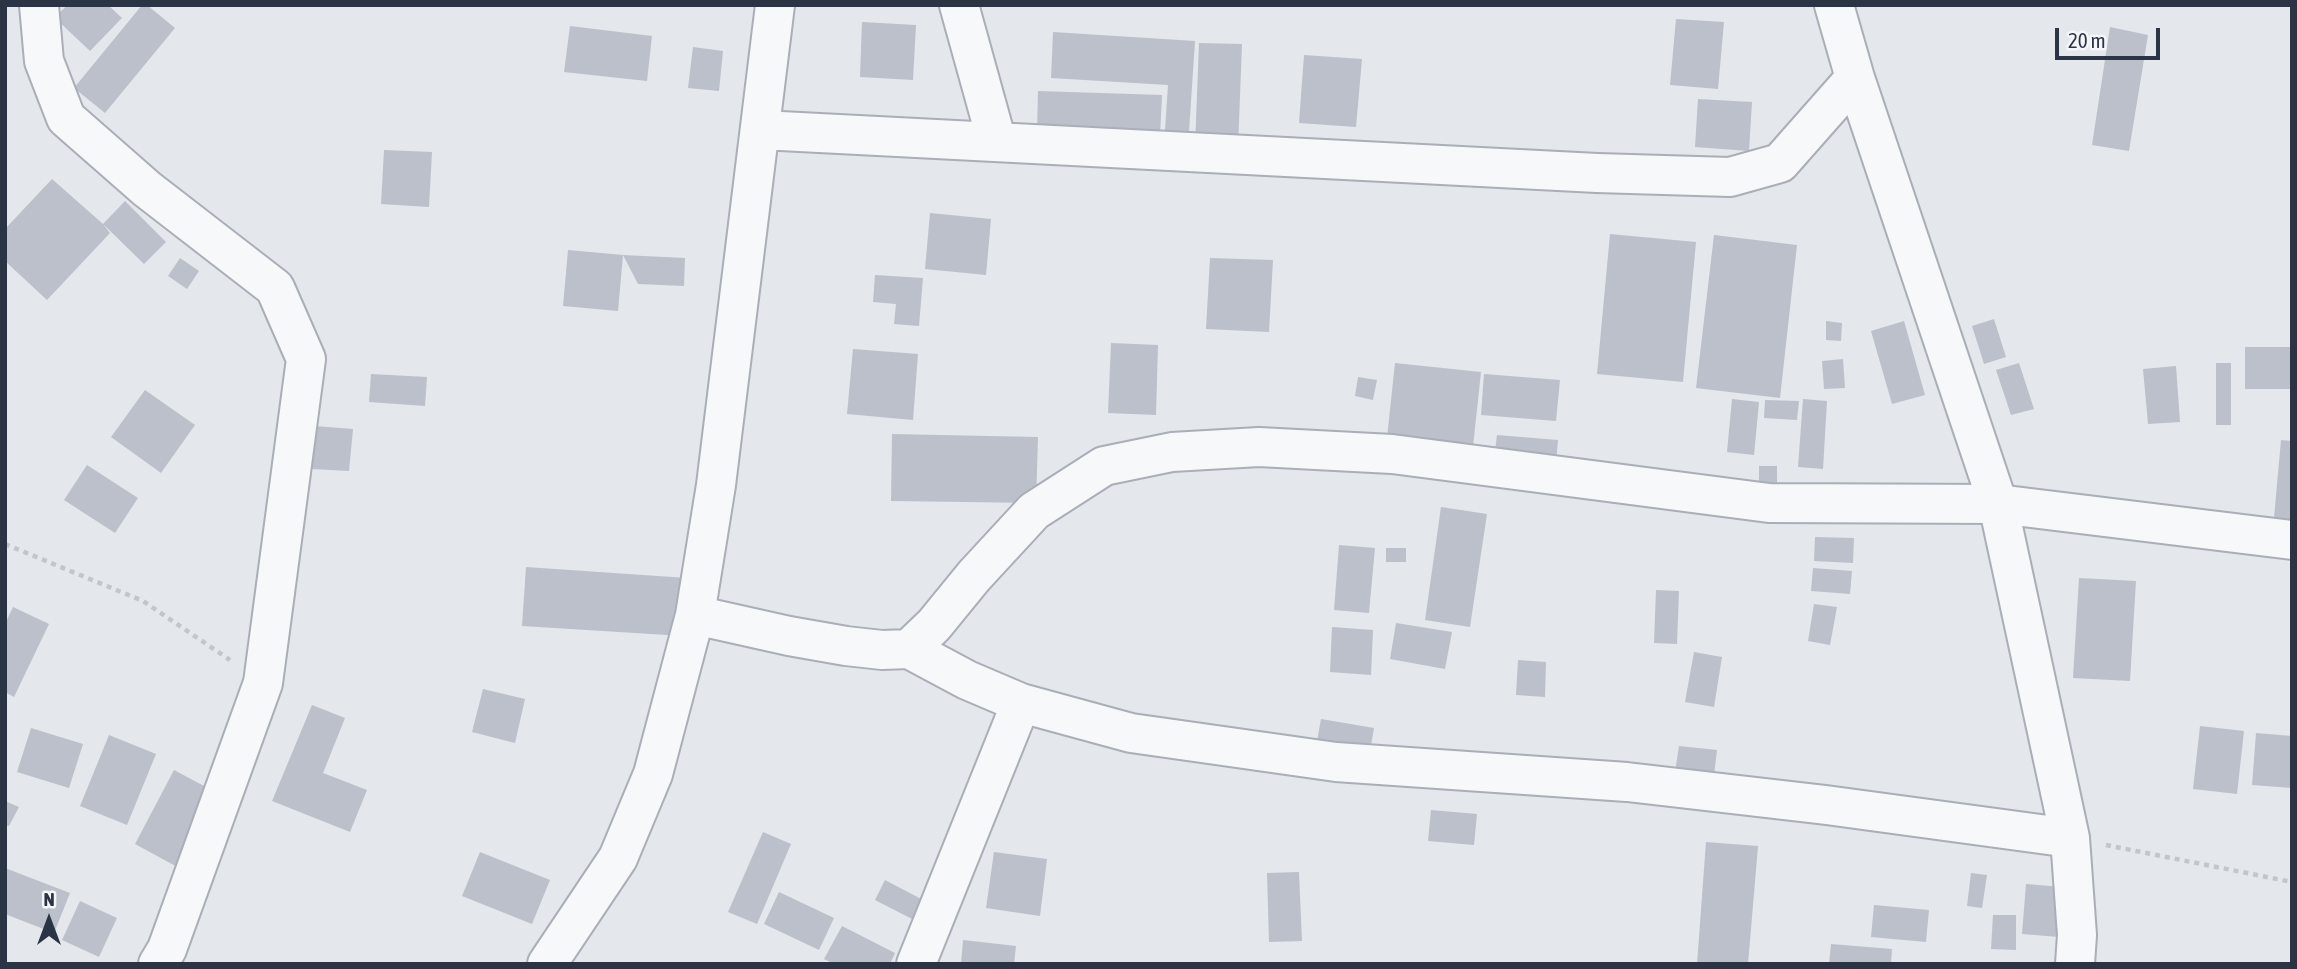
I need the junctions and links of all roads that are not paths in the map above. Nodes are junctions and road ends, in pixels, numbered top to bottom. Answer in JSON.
{"nodes":[{"id":1,"x":39,"y":5,"type":"edge"},
{"id":2,"x":775,"y":5,"type":"edge"},
{"id":3,"x":959,"y":5,"type":"edge"},
{"id":4,"x":1834,"y":5,"type":"edge"},
{"id":5,"x":1855,"y":78,"type":"junction"},
{"id":6,"x":761,"y":130,"type":"junction"},
{"id":7,"x":998,"y":142,"type":"junction"},
{"id":8,"x":1998,"y":504,"type":"junction"},
{"id":9,"x":2292,"y":540,"type":"edge"},
{"id":10,"x":695,"y":615,"type":"junction"},
{"id":11,"x":909,"y":649,"type":"junction"},
{"id":12,"x":1021,"y":703,"type":"junction"},
{"id":13,"x":2070,"y":838,"type":"junction"},
{"id":14,"x":158,"y":964,"type":"edge"},
{"id":15,"x":547,"y":964,"type":"edge"},
{"id":16,"x":916,"y":964,"type":"edge"},
{"id":17,"x":2075,"y":964,"type":"edge"}],
"edges":[{"from":1,"to":14,"type":"street"},
{"from":2,"to":6,"type":"street"},
{"from":3,"to":7,"type":"street"},
{"from":4,"to":5,"type":"street"},
{"from":5,"to":7,"type":"street"},
{"from":5,"to":8,"type":"street"},
{"from":6,"to":7,"type":"street"},
{"from":6,"to":10,"type":"street"},
{"from":8,"to":9,"type":"street"},
{"from":8,"to":11,"type":"street"},
{"from":8,"to":13,"type":"street"},
{"from":10,"to":11,"type":"street"},
{"from":10,"to":15,"type":"street"},
{"from":11,"to":12,"type":"street"},
{"from":12,"to":13,"type":"street"},
{"from":12,"to":16,"type":"street"},
{"from":13,"to":17,"type":"street"}]}
